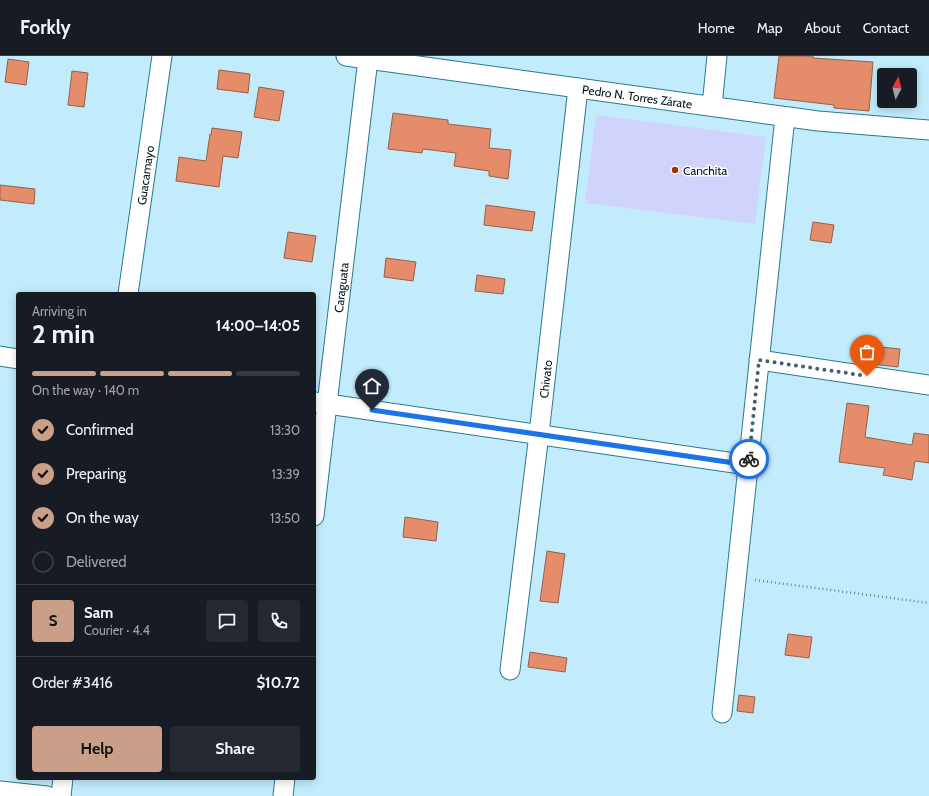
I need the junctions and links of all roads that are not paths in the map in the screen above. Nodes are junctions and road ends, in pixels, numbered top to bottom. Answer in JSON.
{"nodes":[{"id":1,"x":162,"y":56,"type":"edge"},
{"id":2,"x":346,"y":56,"type":"edge"},
{"id":3,"x":717,"y":56,"type":"edge"},
{"id":4,"x":368,"y":59,"type":"junction"},
{"id":5,"x":578,"y":88,"type":"junction"},
{"id":6,"x":712,"y":106,"type":"junction"},
{"id":7,"x":785,"y":117,"type":"junction"},
{"id":8,"x":929,"y":130,"type":"edge"},
{"id":9,"x":128,"y":292,"type":"edge"},
{"id":10,"x":0,"y":356,"type":"edge"},
{"id":11,"x":16,"y":358,"type":"edge"},
{"id":12,"x":759,"y":360,"type":"junction"},
{"id":13,"x":929,"y":385,"type":"edge"},
{"id":14,"x":320,"y":403,"type":"edge"},
{"id":15,"x":539,"y":434,"type":"junction"},
{"id":16,"x":748,"y":465,"type":"junction"},
{"id":17,"x":316,"y":478,"type":"edge"},
{"id":18,"x":510,"y":670,"type":"dead end"},
{"id":19,"x":722,"y":713,"type":"dead end"},
{"id":20,"x":63,"y":780,"type":"edge"},
{"id":21,"x":285,"y":780,"type":"edge"},
{"id":22,"x":0,"y":791,"type":"edge"},
{"id":23,"x":47,"y":796,"type":"edge"},
{"id":24,"x":61,"y":796,"type":"edge"},
{"id":25,"x":283,"y":796,"type":"edge"}],
"edges":[{"from":1,"to":9,"type":"street","name":"Guacamayo"},
{"from":2,"to":4,"type":"street","name":"Pedro N. Torres Zárate"},
{"from":3,"to":6,"type":"street"},
{"from":4,"to":5,"type":"street","name":"Pedro N. Torres Zárate"},
{"from":4,"to":14,"type":"street","name":"Caraguata"},
{"from":5,"to":6,"type":"street","name":"Pedro N. Torres Zárate"},
{"from":5,"to":15,"type":"street","name":"Chivato"},
{"from":6,"to":7,"type":"street","name":"Pedro N. Torres Zárate"},
{"from":7,"to":8,"type":"street","name":"Pedro N. Torres Zárate"},
{"from":7,"to":12,"type":"street"},
{"from":10,"to":11,"type":"street"},
{"from":12,"to":13,"type":"street"},
{"from":12,"to":16,"type":"street"},
{"from":14,"to":15,"type":"street"},
{"from":14,"to":17,"type":"street","name":"Caraguata"},
{"from":15,"to":16,"type":"street"},
{"from":15,"to":18,"type":"street","name":"Chivato"},
{"from":16,"to":19,"type":"street"},
{"from":20,"to":24,"type":"street"},
{"from":21,"to":25,"type":"street"},
{"from":22,"to":23,"type":"street"}]}
